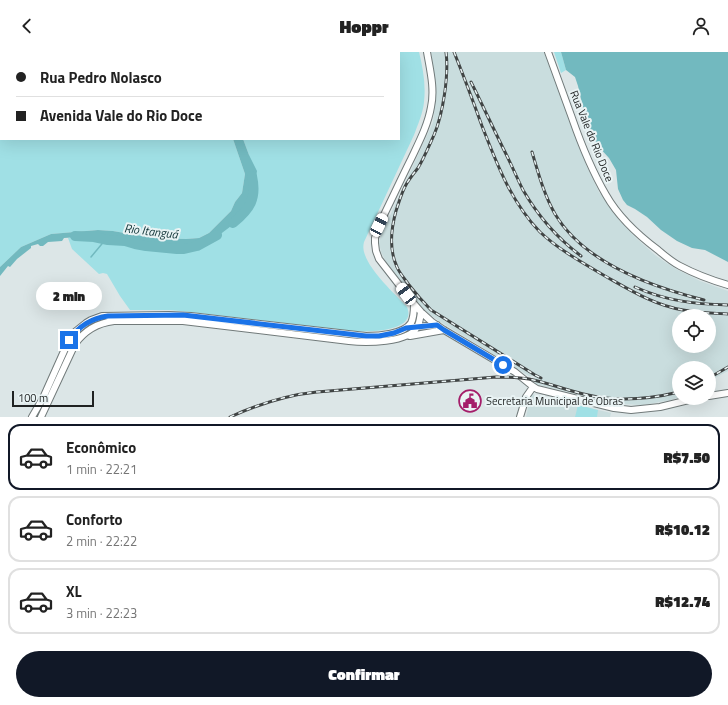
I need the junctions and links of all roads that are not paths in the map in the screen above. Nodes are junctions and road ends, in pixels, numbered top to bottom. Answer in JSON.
{"nodes":[{"id":1,"x":427,"y":52,"type":"edge"},
{"id":2,"x":548,"y":52,"type":"edge"},
{"id":3,"x":728,"y":285,"type":"edge"},
{"id":4,"x":414,"y":304,"type":"junction"},
{"id":5,"x":421,"y":312,"type":"junction"},
{"id":6,"x":437,"y":325,"type":"junction"},
{"id":7,"x":418,"y":327,"type":"junction"},
{"id":8,"x":406,"y":328,"type":"junction"},
{"id":9,"x":444,"y":330,"type":"junction"},
{"id":10,"x":402,"y":337,"type":"junction"},
{"id":11,"x":533,"y":387,"type":"junction"},
{"id":12,"x":728,"y":392,"type":"edge"},
{"id":13,"x":716,"y":395,"type":"edge"},
{"id":14,"x":672,"y":404,"type":"edge"},
{"id":15,"x":32,"y":417,"type":"edge"},
{"id":16,"x":41,"y":417,"type":"edge"},
{"id":17,"x":520,"y":417,"type":"edge"}],
"edges":[{"from":1,"to":4,"type":"street"},
{"from":2,"to":3,"type":"street","name":"Rua Vale do Rio Doce"},
{"from":4,"to":5,"type":"street"},
{"from":4,"to":8,"type":"street"},
{"from":5,"to":6,"type":"street"},
{"from":5,"to":7,"type":"street"},
{"from":6,"to":7,"type":"street"},
{"from":6,"to":9,"type":"street"},
{"from":7,"to":8,"type":"street"},
{"from":7,"to":10,"type":"street"},
{"from":8,"to":15,"type":"street"},
{"from":9,"to":10,"type":"street"},
{"from":9,"to":11,"type":"street"},
{"from":10,"to":16,"type":"street"},
{"from":11,"to":14,"type":"street"},
{"from":11,"to":17,"type":"street"},
{"from":12,"to":13,"type":"street"}]}
